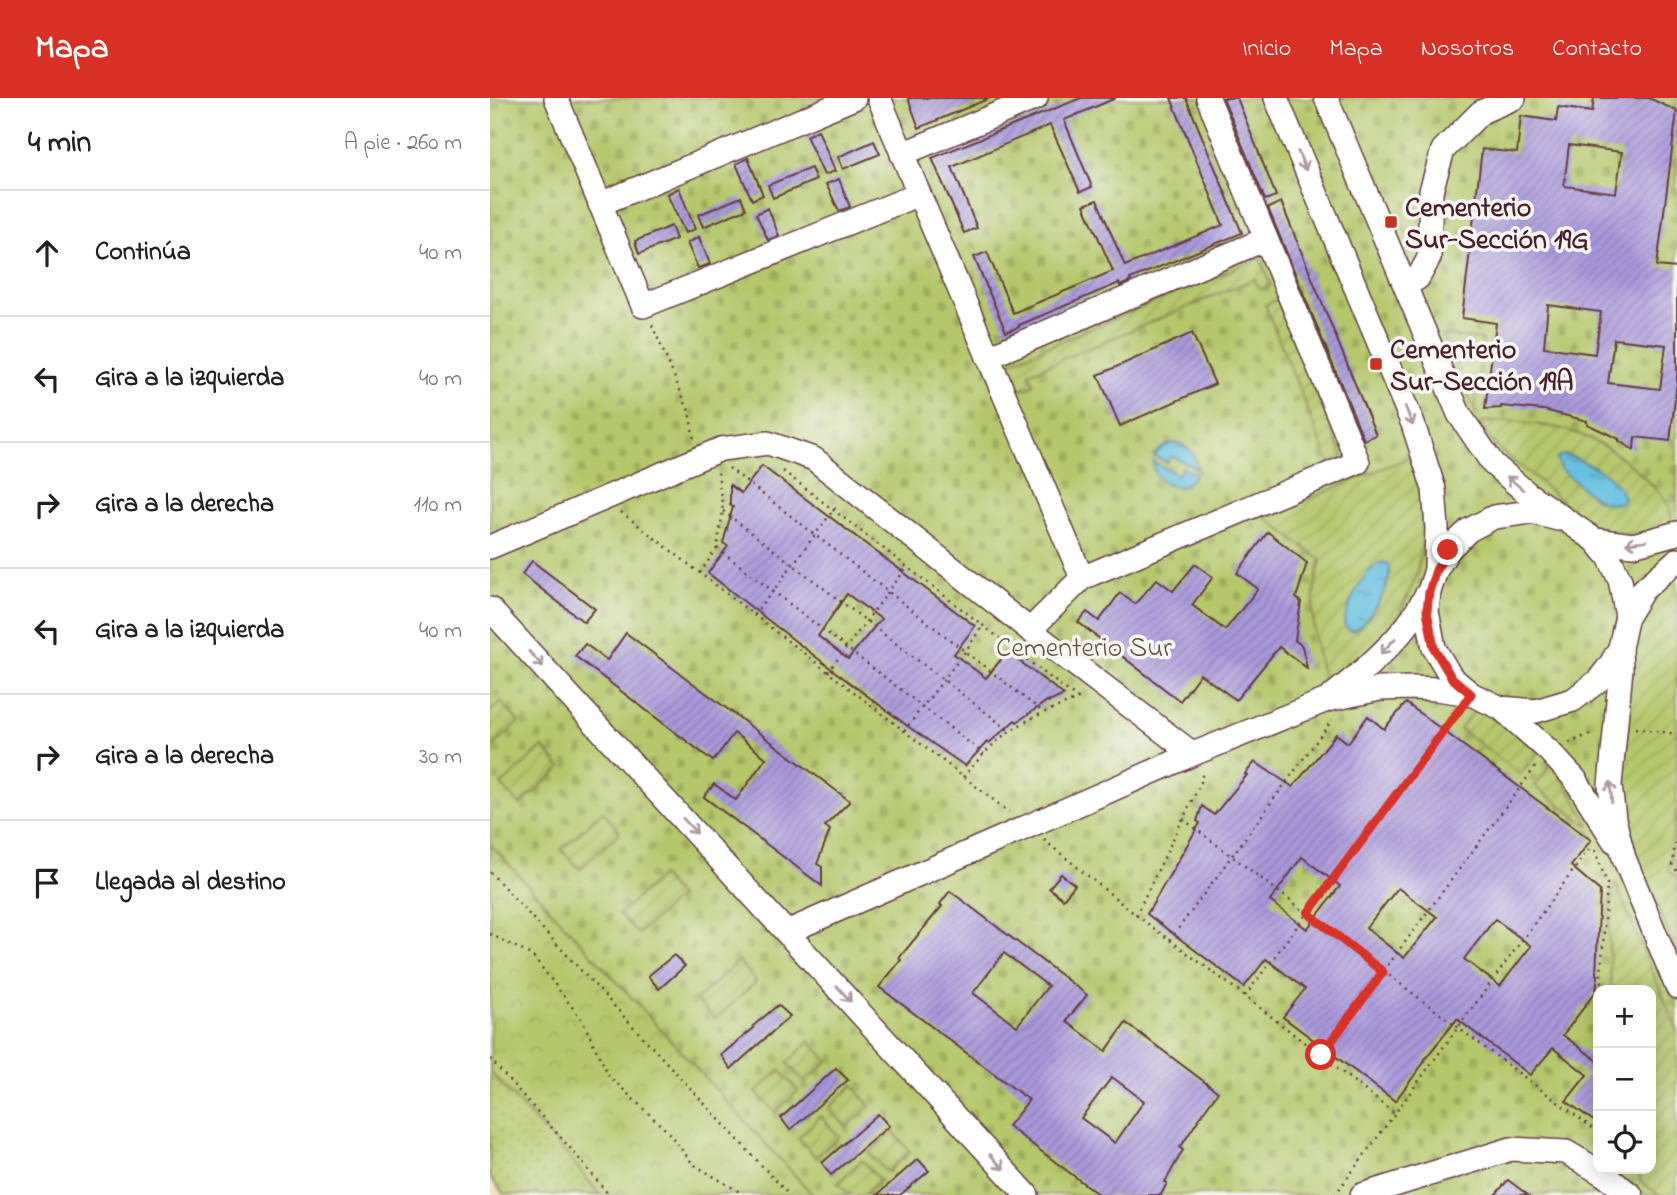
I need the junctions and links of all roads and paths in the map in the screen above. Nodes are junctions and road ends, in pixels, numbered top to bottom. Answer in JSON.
{"nodes":[{"id":1,"x":556,"y":98,"type":"edge"},
{"id":2,"x":854,"y":98,"type":"edge"},
{"id":3,"x":879,"y":98,"type":"edge"},
{"id":4,"x":1036,"y":98,"type":"edge"},
{"id":5,"x":1208,"y":98,"type":"edge"},
{"id":6,"x":1276,"y":98,"type":"edge"},
{"id":7,"x":1326,"y":98,"type":"edge"},
{"id":8,"x":1514,"y":98,"type":"edge"},
{"id":9,"x":902,"y":154,"type":"junction"},
{"id":10,"x":919,"y":194,"type":"junction"},
{"id":11,"x":600,"y":204,"type":"junction"},
{"id":12,"x":1266,"y":239,"type":"junction"},
{"id":13,"x":1406,"y":285,"type":"junction"},
{"id":14,"x":643,"y":306,"type":"junction"},
{"id":15,"x":988,"y":357,"type":"junction"},
{"id":16,"x":697,"y":458,"type":"junction"},
{"id":17,"x":740,"y":463,"type":"dead end"},
{"id":18,"x":729,"y":468,"type":"junction"},
{"id":19,"x":781,"y":470,"type":"dead end"},
{"id":20,"x":850,"y":488,"type":"junction"},
{"id":21,"x":604,"y":498,"type":"junction"},
{"id":22,"x":833,"y":510,"type":"junction"},
{"id":23,"x":723,"y":511,"type":"junction"},
{"id":24,"x":1571,"y":523,"type":"junction"},
{"id":25,"x":1677,"y":533,"type":"edge"},
{"id":26,"x":815,"y":535,"type":"junction"},
{"id":27,"x":1595,"y":540,"type":"junction"},
{"id":28,"x":490,"y":548,"type":"edge"},
{"id":29,"x":717,"y":548,"type":"junction"},
{"id":30,"x":1677,"y":560,"type":"edge"},
{"id":31,"x":793,"y":564,"type":"junction"},
{"id":32,"x":908,"y":567,"type":"junction"},
{"id":33,"x":700,"y":573,"type":"junction"},
{"id":34,"x":1082,"y":578,"type":"junction"},
{"id":35,"x":1432,"y":581,"type":"junction"},
{"id":36,"x":773,"y":591,"type":"junction"},
{"id":37,"x":888,"y":592,"type":"junction"},
{"id":38,"x":490,"y":609,"type":"edge"},
{"id":39,"x":754,"y":615,"type":"junction"},
{"id":40,"x":1627,"y":616,"type":"junction"},
{"id":41,"x":867,"y":621,"type":"junction"},
{"id":42,"x":983,"y":625,"type":"junction"},
{"id":43,"x":1030,"y":630,"type":"junction"},
{"id":44,"x":846,"y":648,"type":"junction"},
{"id":45,"x":1620,"y":648,"type":"junction"},
{"id":46,"x":965,"y":652,"type":"junction"},
{"id":47,"x":828,"y":672,"type":"junction"},
{"id":48,"x":943,"y":679,"type":"junction"},
{"id":49,"x":1098,"y":682,"type":"junction"},
{"id":50,"x":1350,"y":694,"type":"junction"},
{"id":51,"x":1471,"y":694,"type":"junction"},
{"id":52,"x":1078,"y":699,"type":"junction"},
{"id":53,"x":1327,"y":700,"type":"junction"},
{"id":54,"x":922,"y":706,"type":"junction"},
{"id":55,"x":1501,"y":708,"type":"junction"},
{"id":56,"x":1043,"y":712,"type":"junction"},
{"id":57,"x":1010,"y":730,"type":"junction"},
{"id":58,"x":904,"y":731,"type":"junction"},
{"id":59,"x":1548,"y":750,"type":"junction"},
{"id":60,"x":984,"y":754,"type":"junction"},
{"id":61,"x":1193,"y":754,"type":"junction"},
{"id":62,"x":963,"y":777,"type":"junction"},
{"id":63,"x":1183,"y":819,"type":"junction"},
{"id":64,"x":1027,"y":827,"type":"junction"},
{"id":65,"x":1677,"y":829,"type":"edge"},
{"id":66,"x":1232,"y":857,"type":"junction"},
{"id":67,"x":1625,"y":858,"type":"junction"},
{"id":68,"x":1677,"y":871,"type":"edge"},
{"id":69,"x":490,"y":872,"type":"edge"},
{"id":70,"x":1308,"y":913,"type":"junction"},
{"id":71,"x":1136,"y":915,"type":"junction"},
{"id":72,"x":787,"y":932,"type":"junction"},
{"id":73,"x":490,"y":934,"type":"edge"},
{"id":74,"x":1170,"y":940,"type":"junction"},
{"id":75,"x":1383,"y":972,"type":"junction"},
{"id":76,"x":1602,"y":985,"type":"edge"},
{"id":77,"x":1677,"y":987,"type":"edge"},
{"id":78,"x":1245,"y":996,"type":"junction"},
{"id":79,"x":1458,"y":1028,"type":"junction"},
{"id":80,"x":1321,"y":1055,"type":"junction"},
{"id":81,"x":490,"y":1059,"type":"edge"},
{"id":82,"x":1395,"y":1114,"type":"junction"},
{"id":83,"x":1593,"y":1128,"type":"edge"},
{"id":84,"x":609,"y":1195,"type":"edge"},
{"id":85,"x":741,"y":1195,"type":"edge"},
{"id":86,"x":789,"y":1195,"type":"edge"},
{"id":87,"x":1027,"y":1195,"type":"edge"},
{"id":88,"x":1335,"y":1195,"type":"edge"},
{"id":89,"x":1362,"y":1195,"type":"edge"},
{"id":90,"x":1631,"y":1195,"type":"edge"}],
"edges":[{"from":1,"to":11,"type":"lane"},
{"from":2,"to":11,"type":"lane"},
{"from":3,"to":9,"type":"lane"},
{"from":4,"to":9,"type":"lane"},
{"from":5,"to":12,"type":"lane"},
{"from":6,"to":35,"type":"lane","one_way":true},
{"from":7,"to":13,"type":"lane"},
{"from":8,"to":13,"type":"lane"},
{"from":9,"to":10,"type":"lane"},
{"from":10,"to":14,"type":"lane"},
{"from":10,"to":15,"type":"lane"},
{"from":11,"to":14,"type":"lane"},
{"from":12,"to":15,"type":"lane"},
{"from":12,"to":34,"type":"lane"},
{"from":24,"to":13,"type":"lane","one_way":true},
{"from":14,"to":16,"type":"path"},
{"from":15,"to":34,"type":"lane"},
{"from":16,"to":20,"type":"lane"},
{"from":16,"to":21,"type":"lane"},
{"from":17,"to":18,"type":"path"},
{"from":18,"to":23,"type":"path"},
{"from":18,"to":26,"type":"path"},
{"from":19,"to":22,"type":"path"},
{"from":20,"to":22,"type":"path"},
{"from":20,"to":43,"type":"lane"},
{"from":21,"to":28,"type":"lane"},
{"from":21,"to":33,"type":"path"},
{"from":22,"to":26,"type":"path"},
{"from":22,"to":32,"type":"path"},
{"from":23,"to":29,"type":"path"},
{"from":23,"to":31,"type":"path"},
{"from":24,"to":27,"type":"lane"},
{"from":24,"to":35,"type":"lane"},
{"from":25,"to":27,"type":"lane","one_way":true},
{"from":26,"to":31,"type":"path"},
{"from":26,"to":37,"type":"path"},
{"from":27,"to":40,"type":"lane"},
{"from":29,"to":33,"type":"path"},
{"from":29,"to":36,"type":"path"},
{"from":30,"to":40,"type":"lane"},
{"from":31,"to":36,"type":"path"},
{"from":31,"to":41,"type":"path"},
{"from":32,"to":37,"type":"path"},
{"from":32,"to":42,"type":"path"},
{"from":33,"to":39,"type":"path"},
{"from":34,"to":43,"type":"lane"},
{"from":35,"to":51,"type":"lane"},
{"from":35,"to":53,"type":"lane","one_way":true},
{"from":36,"to":39,"type":"path"},
{"from":36,"to":44,"type":"path"},
{"from":37,"to":41,"type":"path"},
{"from":37,"to":46,"type":"path"},
{"from":38,"to":72,"type":"lane","one_way":true},
{"from":39,"to":47,"type":"path"},
{"from":40,"to":45,"type":"lane"},
{"from":41,"to":44,"type":"path"},
{"from":41,"to":48,"type":"path"},
{"from":42,"to":46,"type":"path"},
{"from":42,"to":52,"type":"path"},
{"from":43,"to":49,"type":"lane"},
{"from":44,"to":47,"type":"path"},
{"from":44,"to":54,"type":"path"},
{"from":45,"to":55,"type":"lane"},
{"from":67,"to":45,"type":"lane","one_way":true},
{"from":46,"to":48,"type":"path"},
{"from":46,"to":56,"type":"path"},
{"from":47,"to":58,"type":"path"},
{"from":48,"to":54,"type":"path"},
{"from":48,"to":57,"type":"path"},
{"from":49,"to":52,"type":"path"},
{"from":49,"to":61,"type":"lane"},
{"from":50,"to":51,"type":"lane"},
{"from":50,"to":53,"type":"lane"},
{"from":50,"to":66,"type":"path"},
{"from":51,"to":55,"type":"lane"},
{"from":51,"to":70,"type":"path"},
{"from":52,"to":56,"type":"path"},
{"from":53,"to":61,"type":"lane"},
{"from":54,"to":58,"type":"path"},
{"from":54,"to":60,"type":"path"},
{"from":55,"to":59,"type":"lane"},
{"from":56,"to":57,"type":"path"},
{"from":57,"to":60,"type":"path"},
{"from":58,"to":62,"type":"path"},
{"from":59,"to":67,"type":"lane"},
{"from":59,"to":75,"type":"path"},
{"from":60,"to":62,"type":"path"},
{"from":61,"to":63,"type":"path"},
{"from":61,"to":64,"type":"lane"},
{"from":62,"to":64,"type":"path"},
{"from":63,"to":66,"type":"path"},
{"from":63,"to":71,"type":"path"},
{"from":64,"to":71,"type":"path"},
{"from":64,"to":72,"type":"lane"},
{"from":65,"to":68,"type":"path"},
{"from":66,"to":70,"type":"path"},
{"from":66,"to":74,"type":"path"},
{"from":67,"to":77,"type":"lane"},
{"from":69,"to":86,"type":"path"},
{"from":70,"to":75,"type":"path"},
{"from":70,"to":78,"type":"path"},
{"from":71,"to":74,"type":"path"},
{"from":72,"to":87,"type":"lane","one_way":true},
{"from":73,"to":85,"type":"path"},
{"from":74,"to":78,"type":"path"},
{"from":75,"to":79,"type":"path"},
{"from":75,"to":80,"type":"path"},
{"from":76,"to":79,"type":"path"},
{"from":78,"to":80,"type":"path"},
{"from":79,"to":82,"type":"path"},
{"from":79,"to":83,"type":"path"},
{"from":80,"to":82,"type":"path"},
{"from":81,"to":84,"type":"path"},
{"from":82,"to":88,"type":"path"},
{"from":89,"to":90,"type":"lane"}]}
